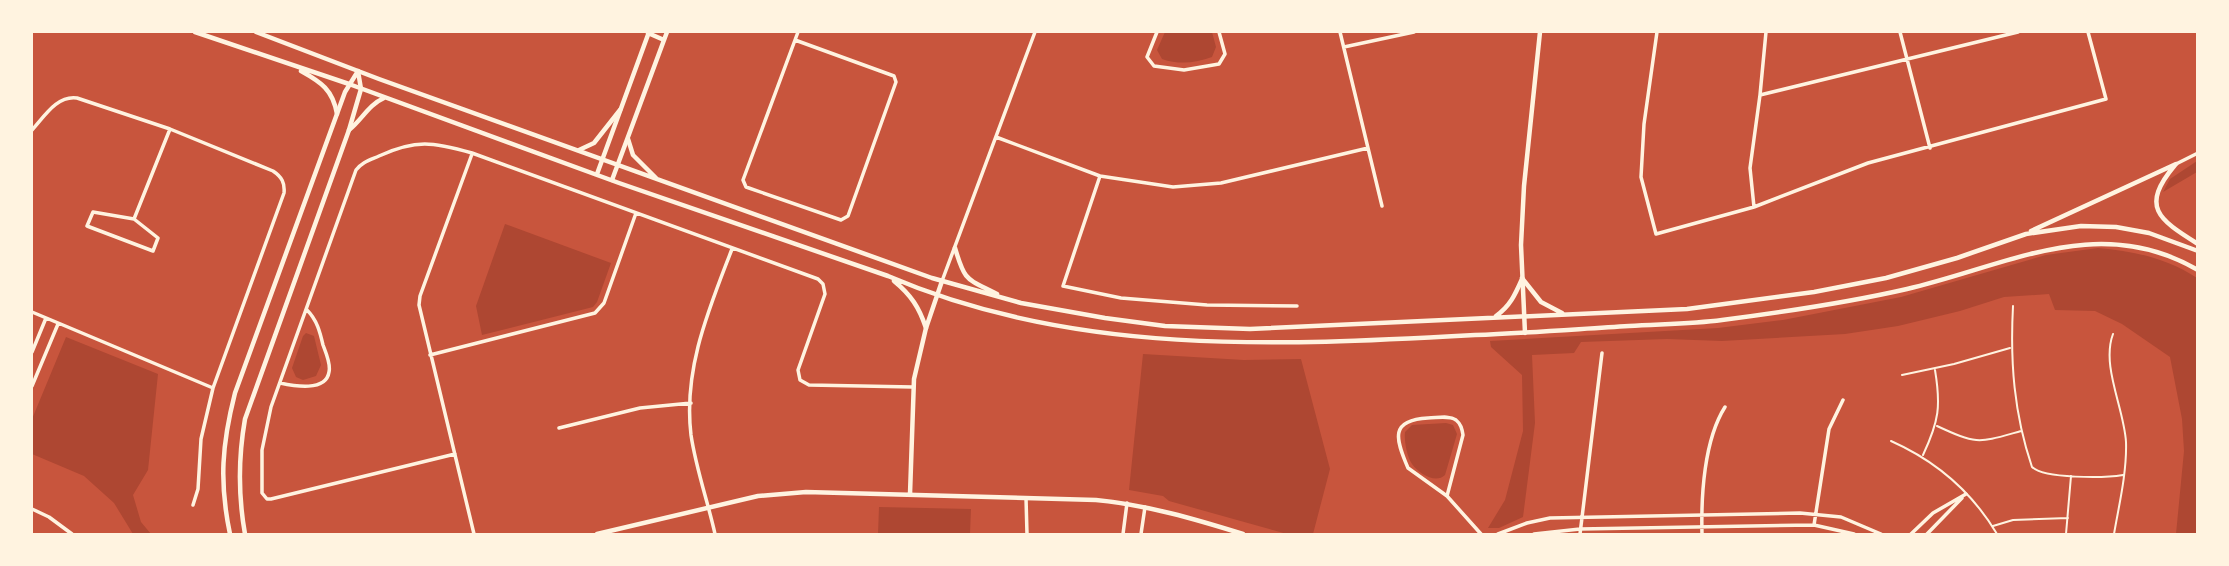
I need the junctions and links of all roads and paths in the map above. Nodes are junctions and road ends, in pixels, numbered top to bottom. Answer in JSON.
{"nodes":[{"id":1,"x":195,"y":32,"type":"edge"},
{"id":2,"x":256,"y":32,"type":"edge"},
{"id":3,"x":648,"y":32,"type":"edge"},
{"id":4,"x":667,"y":32,"type":"edge"},
{"id":5,"x":798,"y":32,"type":"edge"},
{"id":6,"x":1035,"y":32,"type":"edge"},
{"id":7,"x":1157,"y":32,"type":"edge"},
{"id":8,"x":1219,"y":32,"type":"edge"},
{"id":9,"x":1340,"y":32,"type":"edge"},
{"id":10,"x":1414,"y":32,"type":"edge"},
{"id":11,"x":1540,"y":32,"type":"edge"},
{"id":12,"x":1657,"y":32,"type":"edge"},
{"id":13,"x":1766,"y":32,"type":"edge"},
{"id":14,"x":1900,"y":32,"type":"edge"},
{"id":15,"x":2018,"y":32,"type":"edge"},
{"id":16,"x":2088,"y":32,"type":"edge"},
{"id":17,"x":664,"y":40,"type":"junction"},
{"id":18,"x":796,"y":40,"type":"junction"},
{"id":19,"x":1344,"y":47,"type":"junction"},
{"id":20,"x":1908,"y":59,"type":"junction"},
{"id":21,"x":291,"y":66,"type":"junction"},
{"id":22,"x":358,"y":71,"type":"junction"},
{"id":23,"x":349,"y":84,"type":"junction"},
{"id":24,"x":361,"y":89,"type":"junction"},
{"id":25,"x":1760,"y":95,"type":"junction"},
{"id":26,"x":385,"y":98,"type":"junction"},
{"id":27,"x":620,"y":110,"type":"junction"},
{"id":28,"x":337,"y":114,"type":"junction"},
{"id":29,"x":170,"y":129,"type":"junction"},
{"id":30,"x":32,"y":130,"type":"edge"},
{"id":31,"x":348,"y":130,"type":"junction"},
{"id":32,"x":996,"y":136,"type":"junction"},
{"id":33,"x":628,"y":139,"type":"junction"},
{"id":34,"x":1368,"y":148,"type":"junction"},
{"id":35,"x":1930,"y":148,"type":"junction"},
{"id":36,"x":578,"y":151,"type":"junction"},
{"id":37,"x":472,"y":153,"type":"junction"},
{"id":38,"x":2197,"y":153,"type":"edge"},
{"id":39,"x":603,"y":161,"type":"junction"},
{"id":40,"x":2176,"y":164,"type":"junction"},
{"id":41,"x":617,"y":166,"type":"junction"},
{"id":42,"x":597,"y":174,"type":"junction"},
{"id":43,"x":1100,"y":176,"type":"junction"},
{"id":44,"x":612,"y":180,"type":"junction"},
{"id":45,"x":660,"y":181,"type":"junction"},
{"id":46,"x":1382,"y":206,"type":"dead end"},
{"id":47,"x":1754,"y":207,"type":"junction"},
{"id":48,"x":636,"y":213,"type":"junction"},
{"id":49,"x":134,"y":219,"type":"junction"},
{"id":50,"x":2026,"y":234,"type":"junction"},
{"id":51,"x":2197,"y":244,"type":"edge"},
{"id":52,"x":733,"y":248,"type":"junction"},
{"id":53,"x":955,"y":248,"type":"junction"},
{"id":54,"x":2197,"y":251,"type":"edge"},
{"id":55,"x":2197,"y":270,"type":"edge"},
{"id":56,"x":888,"y":276,"type":"junction"},
{"id":57,"x":1522,"y":278,"type":"junction"},
{"id":58,"x":942,"y":281,"type":"junction"},
{"id":59,"x":937,"y":296,"type":"junction"},
{"id":60,"x":1007,"y":299,"type":"junction"},
{"id":61,"x":1297,"y":306,"type":"dead end"},
{"id":62,"x":2013,"y":306,"type":"dead end"},
{"id":63,"x":306,"y":310,"type":"junction"},
{"id":64,"x":32,"y":312,"type":"edge"},
{"id":65,"x":1564,"y":314,"type":"junction"},
{"id":66,"x":1494,"y":317,"type":"junction"},
{"id":67,"x":1524,"y":317,"type":"junction"},
{"id":68,"x":46,"y":318,"type":"junction"},
{"id":69,"x":58,"y":323,"type":"junction"},
{"id":70,"x":926,"y":328,"type":"junction"},
{"id":71,"x":1525,"y":333,"type":"junction"},
{"id":72,"x":2113,"y":334,"type":"dead end"},
{"id":73,"x":2011,"y":348,"type":"junction"},
{"id":74,"x":32,"y":352,"type":"edge"},
{"id":75,"x":1602,"y":353,"type":"dead end"},
{"id":76,"x":430,"y":355,"type":"junction"},
{"id":77,"x":1935,"y":369,"type":"junction"},
{"id":78,"x":1902,"y":375,"type":"dead end"},
{"id":79,"x":280,"y":383,"type":"junction"},
{"id":80,"x":32,"y":386,"type":"edge"},
{"id":81,"x":913,"y":387,"type":"junction"},
{"id":82,"x":213,"y":388,"type":"junction"},
{"id":83,"x":1843,"y":400,"type":"dead end"},
{"id":84,"x":691,"y":403,"type":"junction"},
{"id":85,"x":1724,"y":407,"type":"dead end"},
{"id":86,"x":1936,"y":425,"type":"junction"},
{"id":87,"x":559,"y":428,"type":"dead end"},
{"id":88,"x":2022,"y":430,"type":"junction"},
{"id":89,"x":1891,"y":442,"type":"dead end"},
{"id":90,"x":454,"y":454,"type":"junction"},
{"id":91,"x":1923,"y":456,"type":"junction"},
{"id":92,"x":2071,"y":475,"type":"junction"},
{"id":93,"x":2123,"y":475,"type":"junction"},
{"id":94,"x":909,"y":494,"type":"junction"},
{"id":95,"x":1966,"y":494,"type":"junction"},
{"id":96,"x":1447,"y":496,"type":"junction"},
{"id":97,"x":1026,"y":497,"type":"junction"},
{"id":98,"x":1127,"y":503,"type":"junction"},
{"id":99,"x":193,"y":505,"type":"dead end"},
{"id":100,"x":708,"y":506,"type":"junction"},
{"id":101,"x":1144,"y":507,"type":"junction"},
{"id":102,"x":32,"y":509,"type":"edge"},
{"id":103,"x":1816,"y":513,"type":"junction"},
{"id":104,"x":1702,"y":515,"type":"junction"},
{"id":105,"x":1581,"y":517,"type":"junction"},
{"id":106,"x":2068,"y":518,"type":"junction"},
{"id":107,"x":1814,"y":525,"type":"junction"},
{"id":108,"x":1702,"y":526,"type":"junction"},
{"id":109,"x":1992,"y":526,"type":"junction"},
{"id":110,"x":1580,"y":532,"type":"edge"},
{"id":111,"x":72,"y":534,"type":"edge"},
{"id":112,"x":230,"y":534,"type":"edge"},
{"id":113,"x":245,"y":534,"type":"edge"},
{"id":114,"x":474,"y":534,"type":"edge"},
{"id":115,"x":597,"y":534,"type":"edge"},
{"id":116,"x":715,"y":534,"type":"edge"},
{"id":117,"x":1027,"y":534,"type":"edge"},
{"id":118,"x":1123,"y":534,"type":"edge"},
{"id":119,"x":1140,"y":534,"type":"edge"},
{"id":120,"x":1243,"y":534,"type":"edge"},
{"id":121,"x":1481,"y":534,"type":"edge"},
{"id":122,"x":1498,"y":534,"type":"edge"},
{"id":123,"x":1534,"y":534,"type":"edge"},
{"id":124,"x":1702,"y":534,"type":"edge"},
{"id":125,"x":1854,"y":534,"type":"edge"},
{"id":126,"x":1881,"y":534,"type":"edge"},
{"id":127,"x":1911,"y":534,"type":"edge"},
{"id":128,"x":1927,"y":534,"type":"edge"},
{"id":129,"x":1997,"y":534,"type":"edge"},
{"id":130,"x":2066,"y":534,"type":"edge"},
{"id":131,"x":2114,"y":534,"type":"edge"}],
"edges":[{"from":1,"to":21,"type":"main road"},
{"from":2,"to":22,"type":"main road"},
{"from":3,"to":17,"type":"main road"},
{"from":3,"to":27,"type":"main road"},
{"from":4,"to":17,"type":"main road"},
{"from":5,"to":18,"type":"street"},
{"from":6,"to":32,"type":"street"},
{"from":7,"to":8,"type":"street"},
{"from":9,"to":19,"type":"street"},
{"from":10,"to":19,"type":"street"},
{"from":11,"to":57,"type":"main road"},
{"from":12,"to":47,"type":"street"},
{"from":13,"to":25,"type":"street"},
{"from":14,"to":20,"type":"street"},
{"from":15,"to":20,"type":"street"},
{"from":16,"to":35,"type":"street"},
{"from":17,"to":33,"type":"main road"},
{"from":18,"to":18,"type":"street"},
{"from":19,"to":34,"type":"street"},
{"from":20,"to":25,"type":"street"},
{"from":20,"to":35,"type":"street"},
{"from":21,"to":23,"type":"main road"},
{"from":21,"to":28,"type":"main road"},
{"from":22,"to":23,"type":"main road"},
{"from":22,"to":24,"type":"main road"},
{"from":22,"to":36,"type":"main road"},
{"from":23,"to":24,"type":"main road"},
{"from":23,"to":28,"type":"main road"},
{"from":24,"to":26,"type":"main road"},
{"from":24,"to":31,"type":"main road"},
{"from":25,"to":47,"type":"street"},
{"from":26,"to":31,"type":"main road"},
{"from":26,"to":42,"type":"main road"},
{"from":27,"to":36,"type":"main road"},
{"from":27,"to":39,"type":"main road"},
{"from":28,"to":112,"type":"main road"},
{"from":29,"to":30,"type":"street"},
{"from":29,"to":49,"type":"street"},
{"from":29,"to":82,"type":"street"},
{"from":31,"to":113,"type":"main road"},
{"from":32,"to":43,"type":"street"},
{"from":32,"to":53,"type":"street"},
{"from":33,"to":41,"type":"main road"},
{"from":33,"to":45,"type":"main road"},
{"from":34,"to":43,"type":"street"},
{"from":34,"to":46,"type":"street"},
{"from":35,"to":47,"type":"street"},
{"from":36,"to":39,"type":"main road"},
{"from":37,"to":48,"type":"street"},
{"from":37,"to":63,"type":"street"},
{"from":37,"to":76,"type":"street"},
{"from":38,"to":40,"type":"street"},
{"from":39,"to":41,"type":"main road"},
{"from":39,"to":42,"type":"main road"},
{"from":40,"to":50,"type":"main road"},
{"from":40,"to":51,"type":"main road"},
{"from":41,"to":44,"type":"main road"},
{"from":41,"to":45,"type":"main road"},
{"from":42,"to":44,"type":"main road"},
{"from":43,"to":61,"type":"street"},
{"from":44,"to":56,"type":"main road"},
{"from":45,"to":58,"type":"main road"},
{"from":48,"to":52,"type":"street"},
{"from":48,"to":76,"type":"street"},
{"from":49,"to":49,"type":"street"},
{"from":50,"to":54,"type":"main road"},
{"from":50,"to":65,"type":"main road"},
{"from":52,"to":81,"type":"street"},
{"from":52,"to":84,"type":"street"},
{"from":53,"to":58,"type":"street"},
{"from":53,"to":60,"type":"main road"},
{"from":55,"to":71,"type":"main road"},
{"from":56,"to":59,"type":"main road"},
{"from":56,"to":70,"type":"main road"},
{"from":57,"to":65,"type":"main road"},
{"from":57,"to":66,"type":"main road"},
{"from":57,"to":67,"type":"main road"},
{"from":58,"to":59,"type":"main road"},
{"from":58,"to":60,"type":"main road"},
{"from":59,"to":70,"type":"main road"},
{"from":59,"to":71,"type":"main road"},
{"from":60,"to":66,"type":"main road"},
{"from":62,"to":73,"type":"lane"},
{"from":63,"to":79,"type":"street"},
{"from":63,"to":79,"type":"street"},
{"from":64,"to":68,"type":"street"},
{"from":65,"to":67,"type":"main road"},
{"from":66,"to":67,"type":"main road"},
{"from":67,"to":71,"type":"main road"},
{"from":68,"to":69,"type":"street"},
{"from":68,"to":74,"type":"street"},
{"from":69,"to":80,"type":"street"},
{"from":69,"to":82,"type":"street"},
{"from":70,"to":81,"type":"main road"},
{"from":72,"to":93,"type":"lane"},
{"from":73,"to":77,"type":"lane"},
{"from":73,"to":88,"type":"lane"},
{"from":75,"to":105,"type":"street"},
{"from":76,"to":90,"type":"street"},
{"from":77,"to":78,"type":"lane"},
{"from":77,"to":86,"type":"lane"},
{"from":79,"to":90,"type":"street"},
{"from":81,"to":94,"type":"main road"},
{"from":82,"to":99,"type":"street"},
{"from":83,"to":103,"type":"street"},
{"from":84,"to":87,"type":"street"},
{"from":84,"to":100,"type":"street"},
{"from":85,"to":104,"type":"street"},
{"from":86,"to":88,"type":"lane"},
{"from":86,"to":91,"type":"lane"},
{"from":88,"to":92,"type":"lane"},
{"from":89,"to":91,"type":"lane"},
{"from":90,"to":114,"type":"street"},
{"from":91,"to":95,"type":"lane"},
{"from":92,"to":93,"type":"lane"},
{"from":92,"to":106,"type":"lane"},
{"from":93,"to":131,"type":"lane"},
{"from":94,"to":97,"type":"main road"},
{"from":94,"to":100,"type":"main road"},
{"from":95,"to":109,"type":"lane"},
{"from":95,"to":127,"type":"street"},
{"from":95,"to":128,"type":"street"},
{"from":96,"to":96,"type":"street"},
{"from":96,"to":121,"type":"street"},
{"from":97,"to":98,"type":"main road"},
{"from":97,"to":117,"type":"street"},
{"from":98,"to":101,"type":"main road"},
{"from":98,"to":118,"type":"street"},
{"from":100,"to":115,"type":"main road"},
{"from":100,"to":116,"type":"street"},
{"from":101,"to":119,"type":"street"},
{"from":101,"to":120,"type":"main road"},
{"from":102,"to":111,"type":"street"},
{"from":103,"to":104,"type":"street"},
{"from":103,"to":107,"type":"street"},
{"from":103,"to":126,"type":"street"},
{"from":104,"to":105,"type":"street"},
{"from":104,"to":108,"type":"street"},
{"from":105,"to":110,"type":"street"},
{"from":105,"to":122,"type":"street"},
{"from":106,"to":109,"type":"lane"},
{"from":106,"to":130,"type":"lane"},
{"from":107,"to":108,"type":"street"},
{"from":107,"to":125,"type":"street"},
{"from":108,"to":110,"type":"street"},
{"from":108,"to":124,"type":"street"},
{"from":109,"to":129,"type":"lane"},
{"from":110,"to":123,"type":"street"}]}
